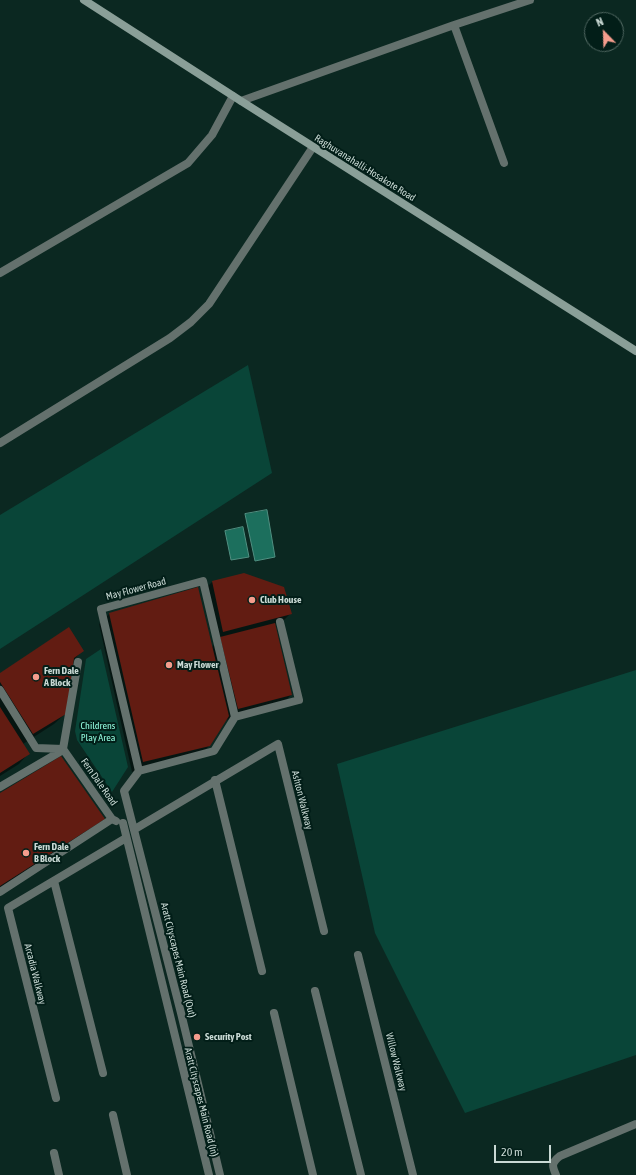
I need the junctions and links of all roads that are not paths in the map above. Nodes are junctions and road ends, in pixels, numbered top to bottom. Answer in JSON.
{"nodes":[{"id":1,"x":84,"y":0,"type":"edge"},
{"id":2,"x":530,"y":0,"type":"edge"},
{"id":3,"x":454,"y":25,"type":"junction"},
{"id":4,"x":233,"y":96,"type":"junction"},
{"id":5,"x":241,"y":101,"type":"junction"},
{"id":6,"x":313,"y":147,"type":"junction"},
{"id":7,"x":504,"y":163,"type":"dead end"},
{"id":8,"x":0,"y":273,"type":"edge"},
{"id":9,"x":636,"y":351,"type":"edge"},
{"id":10,"x":0,"y":443,"type":"edge"},
{"id":11,"x":280,"y":622,"type":"dead end"},
{"id":12,"x":78,"y":662,"type":"dead end"},
{"id":13,"x":0,"y":690,"type":"edge"},
{"id":14,"x":235,"y":717,"type":"junction"},
{"id":15,"x":63,"y":749,"type":"junction"},
{"id":16,"x":139,"y":771,"type":"junction"},
{"id":17,"x":215,"y":780,"type":"junction"},
{"id":18,"x":0,"y":787,"type":"edge"},
{"id":19,"x":112,"y":819,"type":"junction"},
{"id":20,"x":123,"y":823,"type":"junction"},
{"id":21,"x":134,"y":825,"type":"junction"},
{"id":22,"x":126,"y":838,"type":"junction"},
{"id":23,"x":54,"y":881,"type":"junction"},
{"id":24,"x":0,"y":892,"type":"edge"},
{"id":25,"x":324,"y":931,"type":"dead end"},
{"id":26,"x":358,"y":955,"type":"dead end"},
{"id":27,"x":262,"y":971,"type":"dead end"},
{"id":28,"x":315,"y":991,"type":"dead end"},
{"id":29,"x":274,"y":1013,"type":"dead end"},
{"id":30,"x":103,"y":1073,"type":"dead end"},
{"id":31,"x":56,"y":1098,"type":"dead end"},
{"id":32,"x":112,"y":1115,"type":"dead end"},
{"id":33,"x":636,"y":1124,"type":"edge"},
{"id":34,"x":54,"y":1153,"type":"dead end"},
{"id":35,"x":59,"y":1175,"type":"edge"},
{"id":36,"x":127,"y":1175,"type":"edge"},
{"id":37,"x":209,"y":1175,"type":"edge"},
{"id":38,"x":220,"y":1175,"type":"edge"},
{"id":39,"x":313,"y":1175,"type":"edge"},
{"id":40,"x":360,"y":1175,"type":"edge"},
{"id":41,"x":413,"y":1175,"type":"edge"},
{"id":42,"x":556,"y":1175,"type":"edge"}],
"edges":[{"from":1,"to":4,"type":"main road","name":"Raghuvanahalli-Hosakote Road"},
{"from":2,"to":3,"type":"street"},
{"from":3,"to":5,"type":"street"},
{"from":3,"to":7,"type":"street"},
{"from":4,"to":5,"type":"main road","name":"Raghuvanahalli-Hosakote Road"},
{"from":4,"to":8,"type":"street"},
{"from":5,"to":6,"type":"main road","name":"Raghuvanahalli-Hosakote Road"},
{"from":6,"to":9,"type":"main road","name":"Raghuvanahalli-Hosakote Road"},
{"from":6,"to":10,"type":"street"},
{"from":11,"to":14,"type":"street"},
{"from":12,"to":15,"type":"street"},
{"from":13,"to":15,"type":"street"},
{"from":14,"to":16,"type":"street"},
{"from":14,"to":16,"type":"street","name":"May Flower Road"},
{"from":15,"to":18,"type":"street"},
{"from":15,"to":19,"type":"street","name":"Fern Dale Road"},
{"from":16,"to":21,"type":"street"},
{"from":17,"to":21,"type":"street","name":"Ashton Walkway"},
{"from":17,"to":25,"type":"street","name":"Ashton Walkway"},
{"from":17,"to":27,"type":"street"},
{"from":19,"to":20,"type":"street","name":"Fern Dale Road"},
{"from":19,"to":24,"type":"street"},
{"from":20,"to":21,"type":"street","name":"Ashton Walkway"},
{"from":20,"to":22,"type":"street","name":"Aratt Cityscapes Main Road (In)"},
{"from":21,"to":38,"type":"street","name":"Aratt Cityscapes Main Road (Out)"},
{"from":22,"to":23,"type":"street","name":"Arcadia Walkway"},
{"from":22,"to":37,"type":"street","name":"Aratt Cityscapes Main Road (In)"},
{"from":23,"to":30,"type":"street"},
{"from":23,"to":31,"type":"street","name":"Arcadia Walkway"},
{"from":26,"to":41,"type":"street","name":"Willow Walkway"},
{"from":28,"to":40,"type":"street"},
{"from":29,"to":39,"type":"street"},
{"from":32,"to":36,"type":"street"},
{"from":33,"to":42,"type":"street"},
{"from":34,"to":35,"type":"street"}]}
